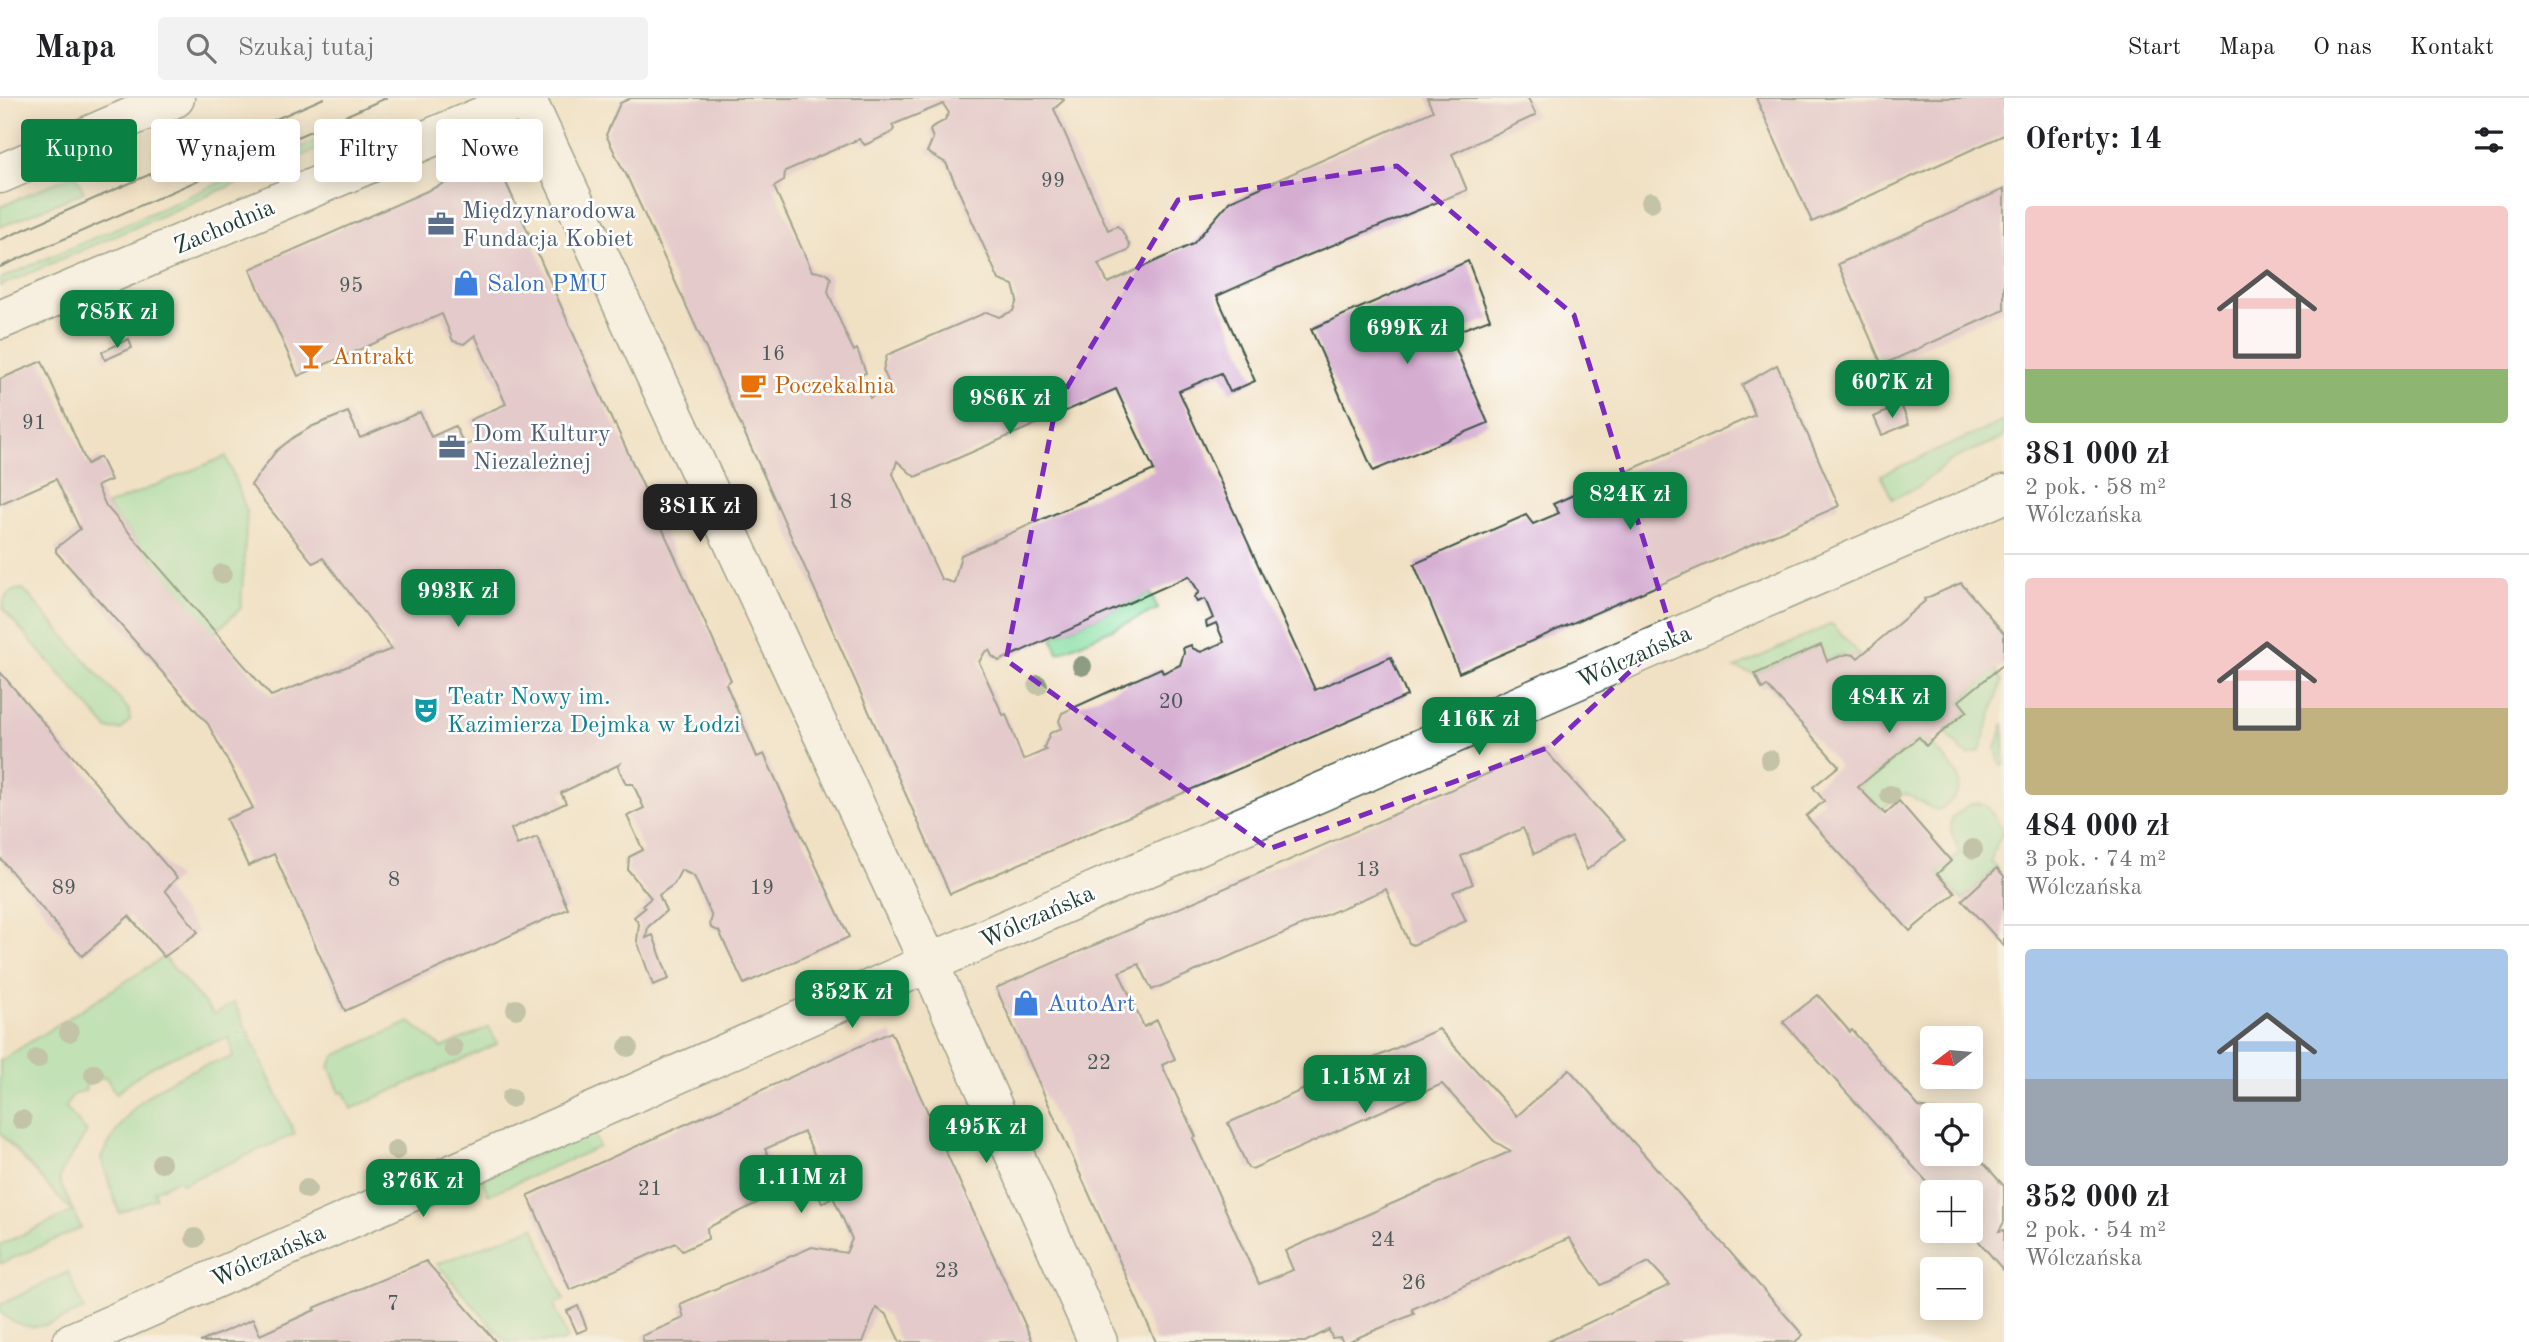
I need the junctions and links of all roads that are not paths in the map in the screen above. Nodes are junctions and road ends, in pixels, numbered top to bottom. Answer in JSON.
{"nodes":[{"id":1,"x":175,"y":98,"type":"edge"},
{"id":2,"x":526,"y":98,"type":"edge"},
{"id":3,"x":0,"y":174,"type":"edge"},
{"id":4,"x":0,"y":320,"type":"edge"},
{"id":5,"x":2004,"y":494,"type":"edge"},
{"id":6,"x":929,"y":963,"type":"junction"},
{"id":7,"x":72,"y":1342,"type":"edge"},
{"id":8,"x":1098,"y":1342,"type":"edge"}],
"edges":[{"from":1,"to":3,"type":"main road"},
{"from":2,"to":4,"type":"main road","name":"Zachodnia"},
{"from":2,"to":6,"type":"main road"},
{"from":5,"to":6,"type":"main road","name":"Wólczańska"},
{"from":6,"to":7,"type":"main road","name":"Wólczańska"},
{"from":6,"to":8,"type":"main road"}]}
